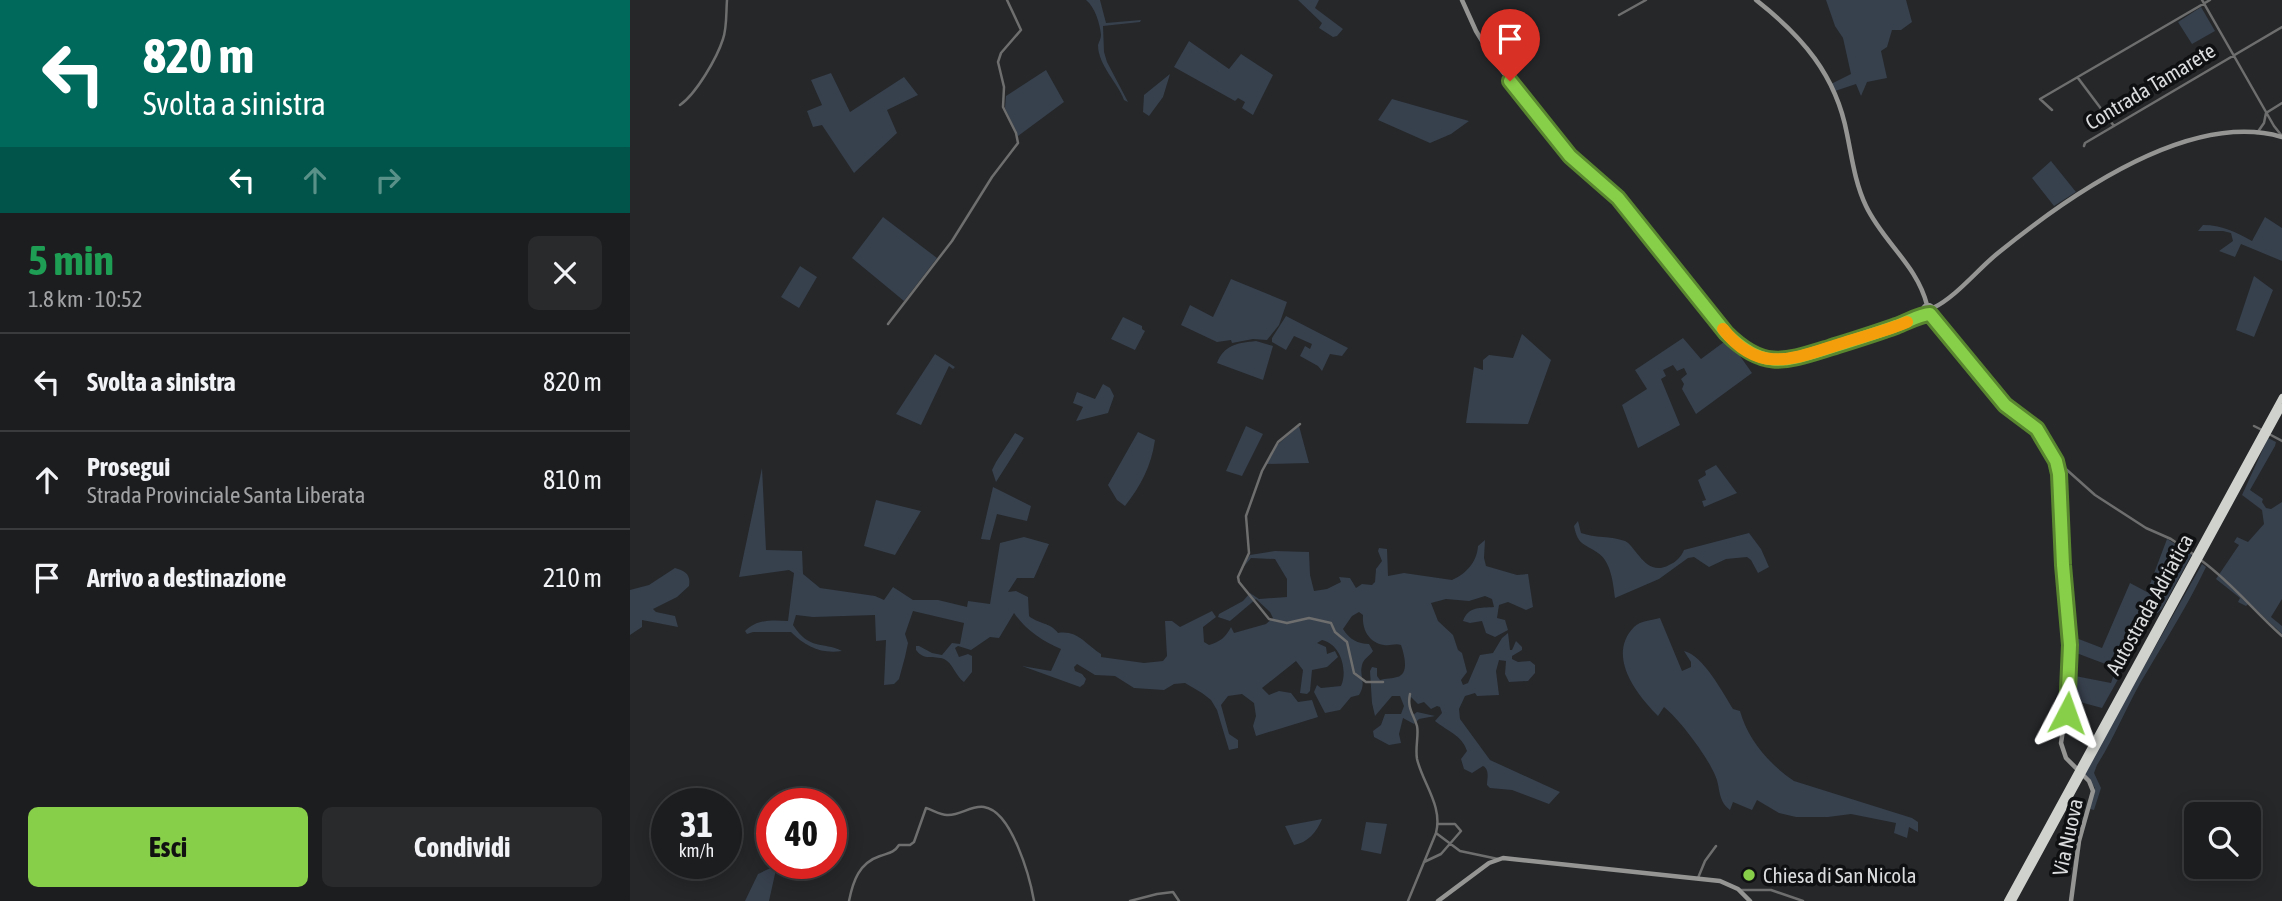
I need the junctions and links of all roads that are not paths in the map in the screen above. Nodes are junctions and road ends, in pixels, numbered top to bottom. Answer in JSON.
{"nodes":[{"id":1,"x":727,"y":0,"type":"edge"},
{"id":2,"x":1007,"y":0,"type":"edge"},
{"id":3,"x":1462,"y":0,"type":"edge"},
{"id":4,"x":1646,"y":0,"type":"edge"},
{"id":5,"x":1756,"y":0,"type":"edge"},
{"id":6,"x":2210,"y":0,"type":"edge"},
{"id":7,"x":2203,"y":2,"type":"edge"},
{"id":8,"x":1619,"y":15,"type":"dead end"},
{"id":9,"x":2282,"y":27,"type":"edge"},
{"id":10,"x":2233,"y":55,"type":"junction"},
{"id":11,"x":2078,"y":77,"type":"junction"},
{"id":12,"x":2282,"y":103,"type":"edge"},
{"id":13,"x":680,"y":105,"type":"dead end"},
{"id":14,"x":2052,"y":110,"type":"dead end"},
{"id":15,"x":2266,"y":113,"type":"junction"},
{"id":16,"x":2264,"y":124,"type":"junction"},
{"id":17,"x":2114,"y":126,"type":"junction"},
{"id":18,"x":2257,"y":133,"type":"junction"},
{"id":19,"x":2266,"y":134,"type":"junction"},
{"id":20,"x":2282,"y":137,"type":"edge"},
{"id":21,"x":2084,"y":146,"type":"dead end"},
{"id":22,"x":1929,"y":310,"type":"junction"},
{"id":23,"x":888,"y":324,"type":"dead end"},
{"id":24,"x":2282,"y":397,"type":"edge"},
{"id":25,"x":2282,"y":407,"type":"edge"},
{"id":26,"x":1300,"y":424,"type":"dead end"},
{"id":27,"x":2254,"y":426,"type":"dead end"},
{"id":28,"x":2282,"y":441,"type":"edge"},
{"id":29,"x":2253,"y":456,"type":"junction"},
{"id":30,"x":2056,"y":461,"type":"junction"},
{"id":31,"x":2193,"y":554,"type":"dead end"},
{"id":32,"x":2202,"y":561,"type":"dead end"},
{"id":33,"x":2159,"y":627,"type":"junction"},
{"id":34,"x":2282,"y":636,"type":"edge"},
{"id":35,"x":1383,"y":682,"type":"dead end"},
{"id":36,"x":1409,"y":694,"type":"dead end"},
{"id":37,"x":1438,"y":824,"type":"junction"},
{"id":38,"x":1436,"y":833,"type":"junction"},
{"id":39,"x":1448,"y":844,"type":"junction"},
{"id":40,"x":1716,"y":846,"type":"dead end"},
{"id":41,"x":1498,"y":859,"type":"junction"},
{"id":42,"x":1424,"y":862,"type":"junction"},
{"id":43,"x":1698,"y":878,"type":"junction"},
{"id":44,"x":1740,"y":890,"type":"junction"},
{"id":45,"x":849,"y":901,"type":"edge"},
{"id":46,"x":1034,"y":901,"type":"edge"},
{"id":47,"x":1130,"y":901,"type":"edge"},
{"id":48,"x":1179,"y":901,"type":"edge"},
{"id":49,"x":1408,"y":901,"type":"edge"},
{"id":50,"x":1438,"y":901,"type":"edge"},
{"id":51,"x":1750,"y":901,"type":"edge"},
{"id":52,"x":1803,"y":901,"type":"edge"},
{"id":53,"x":2007,"y":901,"type":"edge"},
{"id":54,"x":2012,"y":901,"type":"edge"},
{"id":55,"x":2071,"y":901,"type":"edge"}],
"edges":[{"from":1,"to":13,"type":"street"},
{"from":2,"to":23,"type":"street"},
{"from":3,"to":22,"type":"main road"},
{"from":4,"to":8,"type":"street"},
{"from":5,"to":22,"type":"main road"},
{"from":6,"to":7,"type":"street"},
{"from":7,"to":10,"type":"street"},
{"from":7,"to":11,"type":"street"},
{"from":9,"to":10,"type":"street","name":"Contrada Tamarete"},
{"from":10,"to":15,"type":"street"},
{"from":10,"to":17,"type":"street","name":"Contrada Tamarete"},
{"from":11,"to":14,"type":"street"},
{"from":11,"to":17,"type":"street"},
{"from":12,"to":15,"type":"street"},
{"from":15,"to":16,"type":"street"},
{"from":15,"to":20,"type":"street"},
{"from":16,"to":18,"type":"street"},
{"from":16,"to":19,"type":"street"},
{"from":17,"to":21,"type":"street","name":"Contrada Tamarete"},
{"from":18,"to":19,"type":"main road"},
{"from":18,"to":22,"type":"main road"},
{"from":19,"to":20,"type":"main road"},
{"from":22,"to":30,"type":"main road"},
{"from":24,"to":29,"type":"highway","name":"Autostrada Adriatica"},
{"from":25,"to":29,"type":"highway","name":"Autostrada Adriatica"},
{"from":26,"to":35,"type":"street"},
{"from":27,"to":28,"type":"street"},
{"from":29,"to":33,"type":"highway","name":"Autostrada Adriatica"},
{"from":30,"to":31,"type":"street"},
{"from":30,"to":55,"type":"main road","name":"Via Nuova"},
{"from":32,"to":34,"type":"street"},
{"from":33,"to":53,"type":"highway","name":"Autostrada Adriatica"},
{"from":33,"to":54,"type":"highway","name":"Autostrada Adriatica"},
{"from":36,"to":37,"type":"street"},
{"from":37,"to":38,"type":"street"},
{"from":37,"to":39,"type":"street"},
{"from":38,"to":39,"type":"street"},
{"from":38,"to":42,"type":"street"},
{"from":39,"to":41,"type":"street"},
{"from":39,"to":42,"type":"street"},
{"from":40,"to":43,"type":"street"},
{"from":41,"to":43,"type":"main road"},
{"from":41,"to":50,"type":"main road"},
{"from":42,"to":49,"type":"street"},
{"from":43,"to":44,"type":"main road"},
{"from":44,"to":51,"type":"main road"},
{"from":44,"to":52,"type":"street"},
{"from":45,"to":46,"type":"street"},
{"from":47,"to":48,"type":"street"}]}
